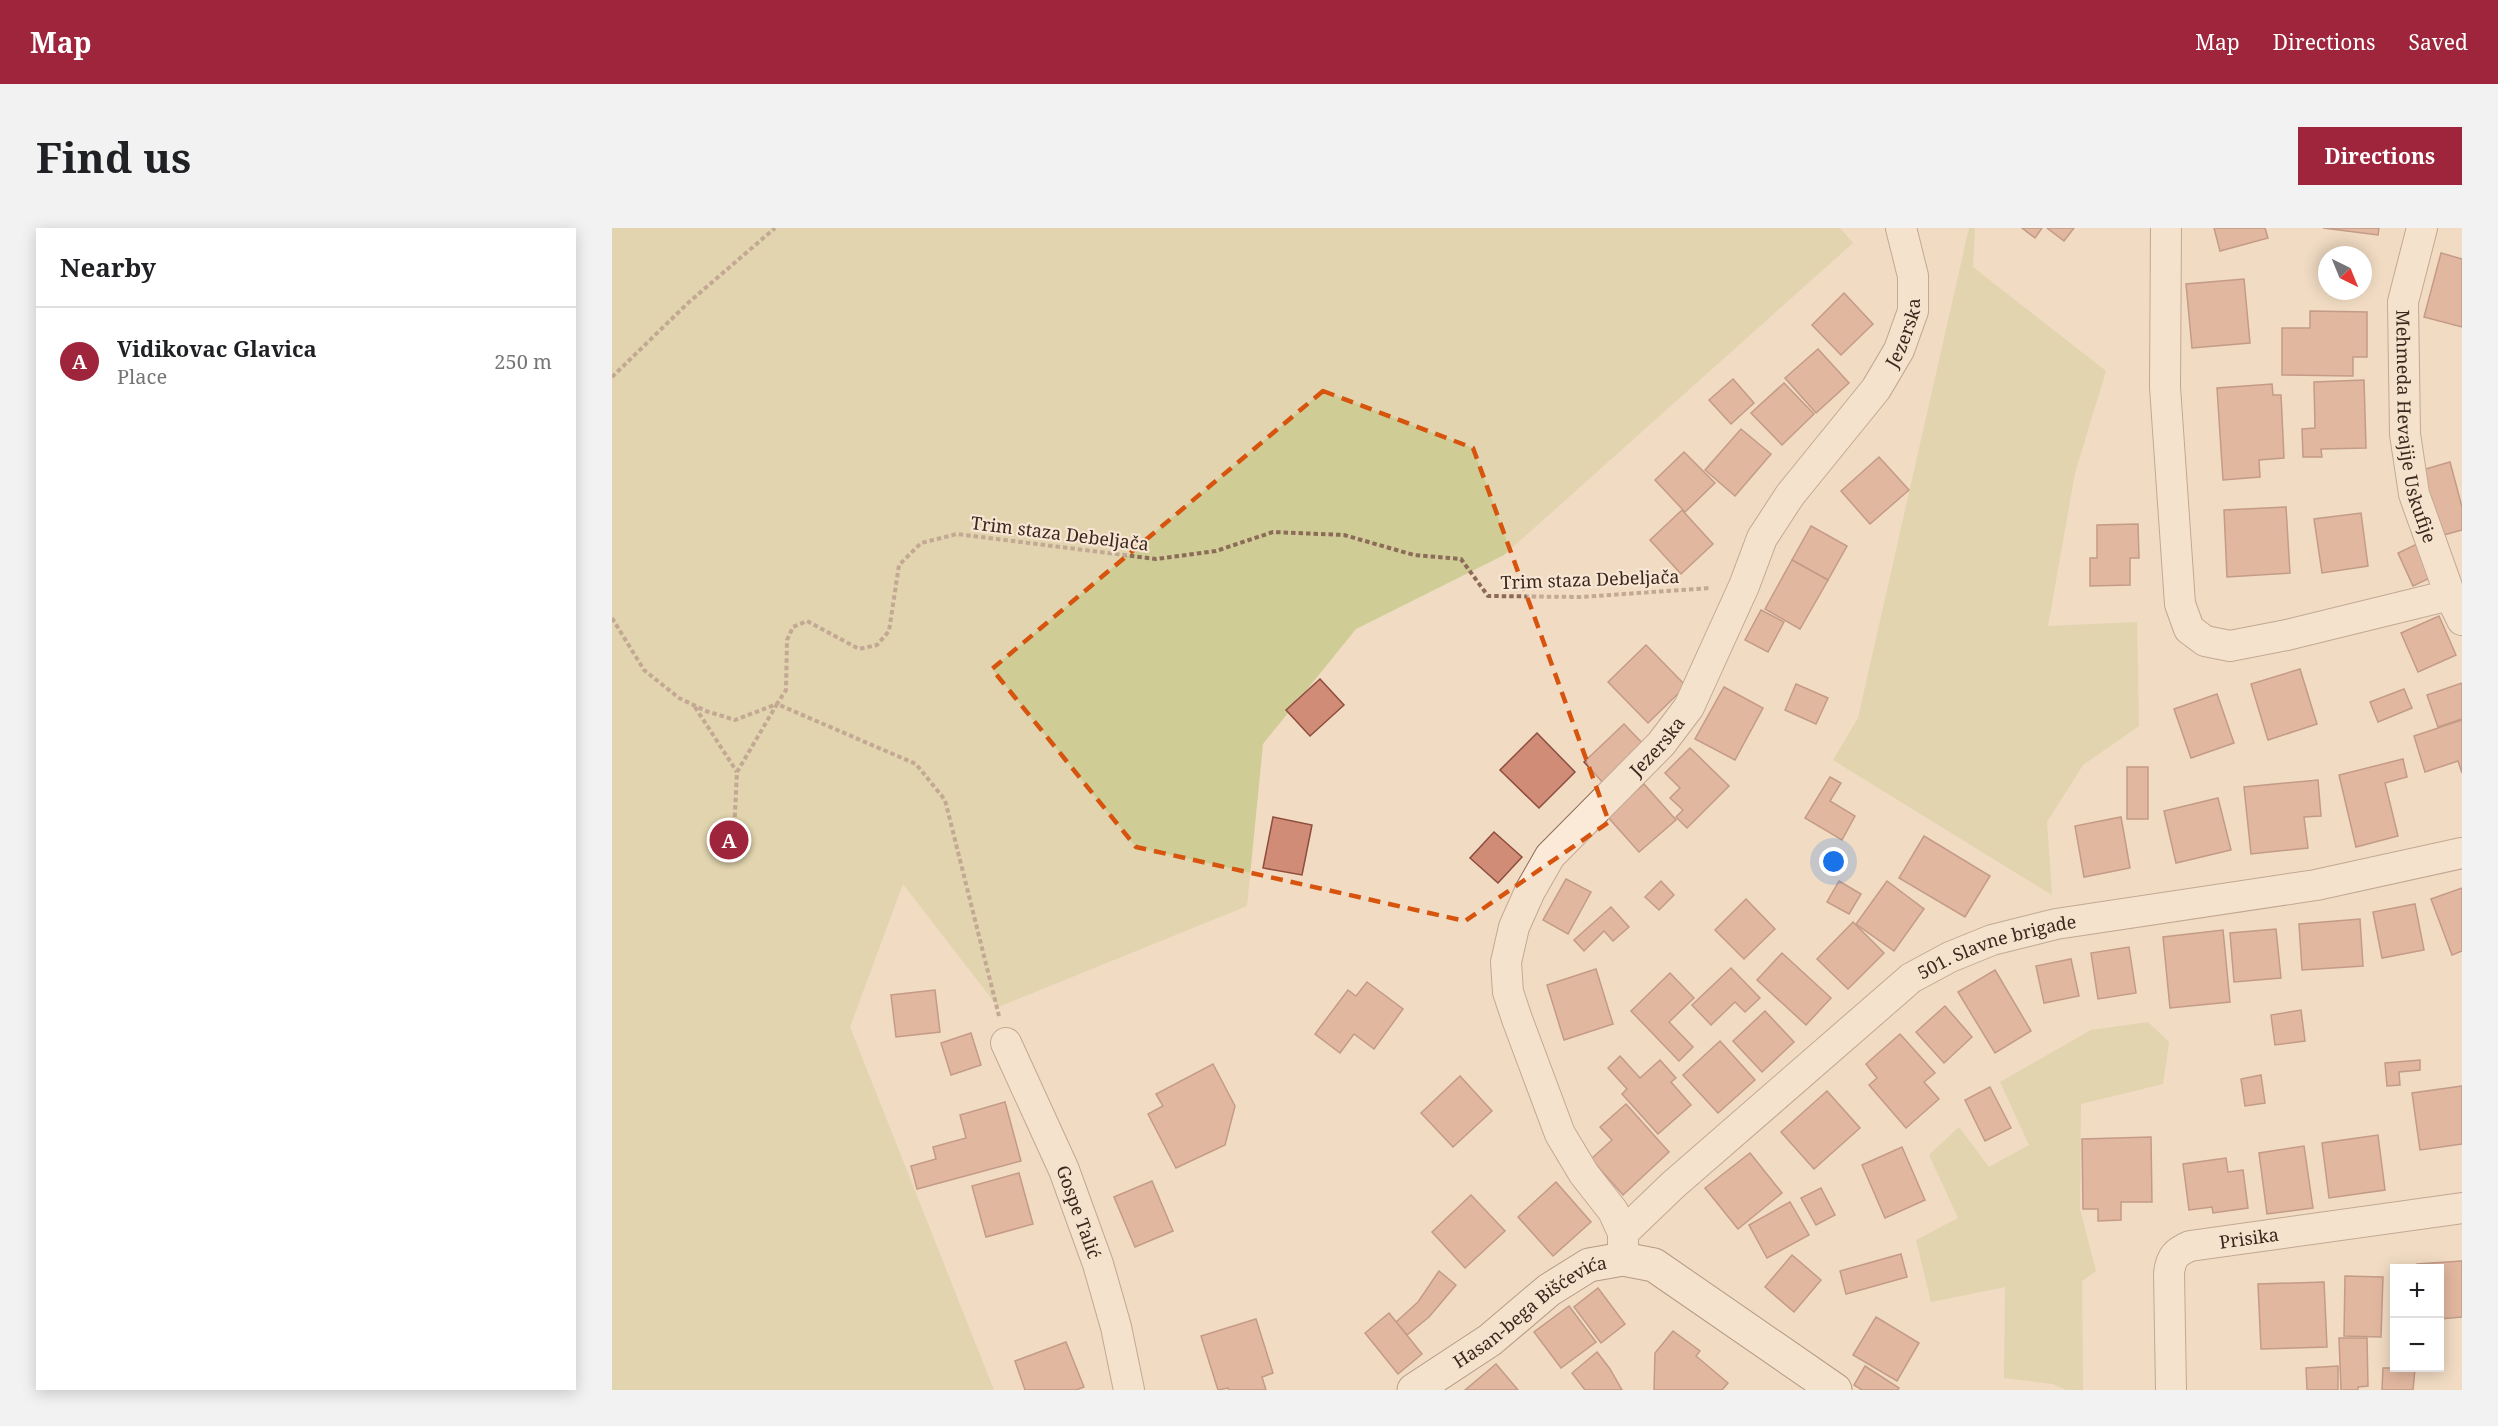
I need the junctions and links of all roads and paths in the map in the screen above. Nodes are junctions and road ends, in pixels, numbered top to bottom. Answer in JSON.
{"nodes":[{"id":1,"x":775,"y":228,"type":"edge"},
{"id":2,"x":1901,"y":228,"type":"edge"},
{"id":3,"x":2166,"y":228,"type":"edge"},
{"id":4,"x":2422,"y":228,"type":"edge"},
{"id":5,"x":612,"y":377,"type":"edge"},
{"id":6,"x":1744,"y":586,"type":"junction"},
{"id":7,"x":2456,"y":607,"type":"edge"},
{"id":8,"x":612,"y":618,"type":"edge"},
{"id":9,"x":777,"y":704,"type":"junction"},
{"id":10,"x":693,"y":705,"type":"junction"},
{"id":11,"x":737,"y":771,"type":"junction"},
{"id":12,"x":734,"y":832,"type":"dead end"},
{"id":13,"x":2462,"y":853,"type":"edge"},
{"id":14,"x":1006,"y":1043,"type":"joint"},
{"id":15,"x":2462,"y":1208,"type":"edge"},
{"id":16,"x":1633,"y":1252,"type":"junction"},
{"id":17,"x":1129,"y":1390,"type":"edge"},
{"id":18,"x":1414,"y":1390,"type":"edge"},
{"id":19,"x":1835,"y":1390,"type":"edge"},
{"id":20,"x":2171,"y":1390,"type":"edge"}],
"edges":[{"from":1,"to":5,"type":"path"},
{"from":2,"to":6,"type":"street","name":"Jezerska"},
{"from":3,"to":7,"type":"street"},
{"from":4,"to":7,"type":"street","name":"Mehmeda Hevajije Uskufije"},
{"from":6,"to":9,"type":"path","name":"Trim staza Debeljača"},
{"from":6,"to":16,"type":"street","name":"Jezerska"},
{"from":8,"to":10,"type":"path"},
{"from":9,"to":10,"type":"path"},
{"from":9,"to":11,"type":"path"},
{"from":9,"to":14,"type":"path"},
{"from":10,"to":11,"type":"path"},
{"from":11,"to":12,"type":"path"},
{"from":13,"to":16,"type":"street","name":"501. Slavne brigade"},
{"from":14,"to":17,"type":"street","name":"Gospe Talić"},
{"from":15,"to":20,"type":"street","name":"Prisika"},
{"from":16,"to":18,"type":"street","name":"Hasan-bega Bišćevića"},
{"from":16,"to":19,"type":"street"}]}
